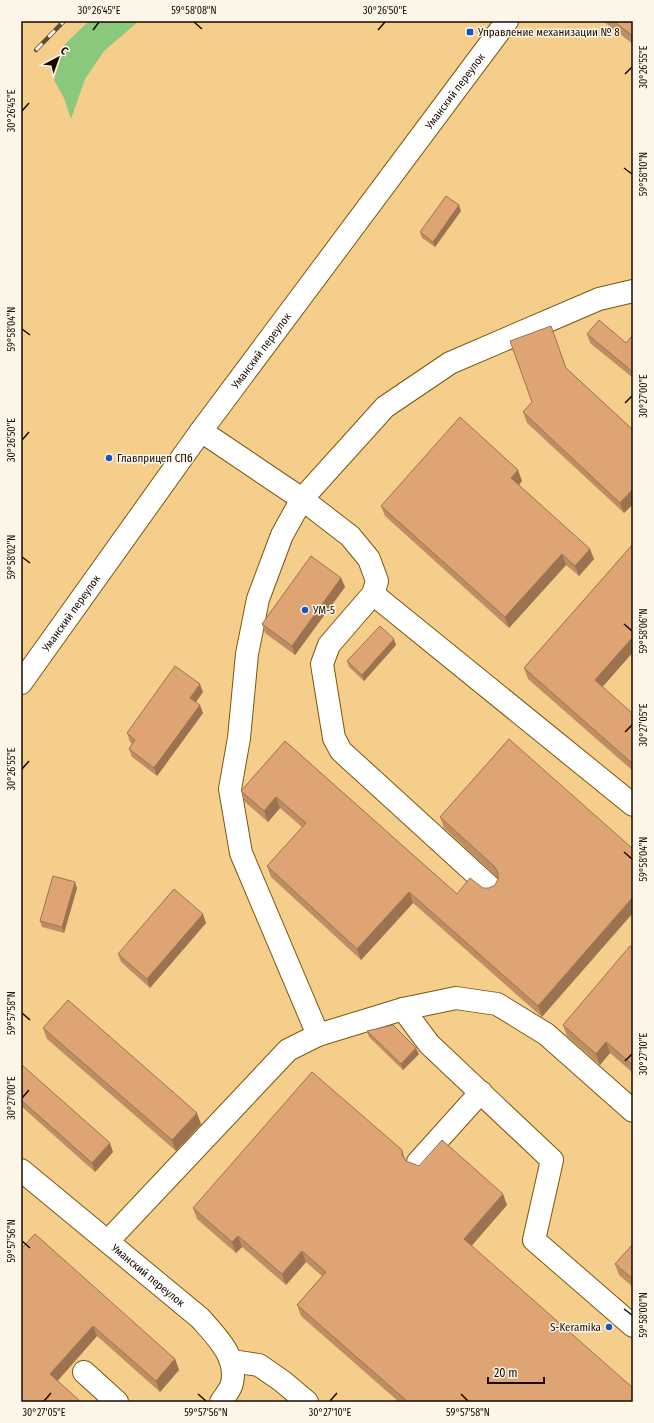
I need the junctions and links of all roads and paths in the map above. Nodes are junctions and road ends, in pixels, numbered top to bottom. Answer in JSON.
{"nodes":[{"id":1,"x":506,"y":21,"type":"edge"},
{"id":2,"x":633,"y":291,"type":"edge"},
{"id":3,"x":201,"y":431,"type":"junction"},
{"id":4,"x":302,"y":499,"type":"junction"},
{"id":5,"x":373,"y":594,"type":"junction"},
{"id":6,"x":21,"y":683,"type":"edge"},
{"id":7,"x":633,"y":806,"type":"edge"},
{"id":8,"x":490,"y":887,"type":"edge"},
{"id":9,"x":403,"y":1009,"type":"junction"},
{"id":10,"x":318,"y":1035,"type":"junction"},
{"id":11,"x":481,"y":1092,"type":"junction"},
{"id":12,"x":633,"y":1111,"type":"edge"},
{"id":13,"x":418,"y":1162,"type":"dead end"},
{"id":14,"x":21,"y":1170,"type":"edge"},
{"id":15,"x":108,"y":1241,"type":"junction"},
{"id":16,"x":633,"y":1326,"type":"edge"},
{"id":17,"x":232,"y":1361,"type":"junction"},
{"id":18,"x":84,"y":1372,"type":"dead end"},
{"id":19,"x":117,"y":1402,"type":"edge"},
{"id":20,"x":221,"y":1402,"type":"edge"},
{"id":21,"x":307,"y":1402,"type":"edge"}],
"edges":[{"from":1,"to":3,"type":"street","name":"Уманский переулок"},
{"from":2,"to":4,"type":"street"},
{"from":3,"to":4,"type":"street"},
{"from":3,"to":6,"type":"street","name":"Уманский переулок"},
{"from":4,"to":5,"type":"street"},
{"from":4,"to":10,"type":"street"},
{"from":5,"to":7,"type":"street"},
{"from":5,"to":8,"type":"street"},
{"from":9,"to":10,"type":"street"},
{"from":9,"to":11,"type":"street"},
{"from":9,"to":12,"type":"street"},
{"from":10,"to":15,"type":"street"},
{"from":11,"to":13,"type":"street"},
{"from":11,"to":16,"type":"street"},
{"from":14,"to":15,"type":"street","name":"Уманский переулок"},
{"from":15,"to":17,"type":"street","name":"Уманский переулок"},
{"from":17,"to":20,"type":"street","name":"Уманский переулок"},
{"from":17,"to":21,"type":"street"},
{"from":18,"to":19,"type":"street"}]}
